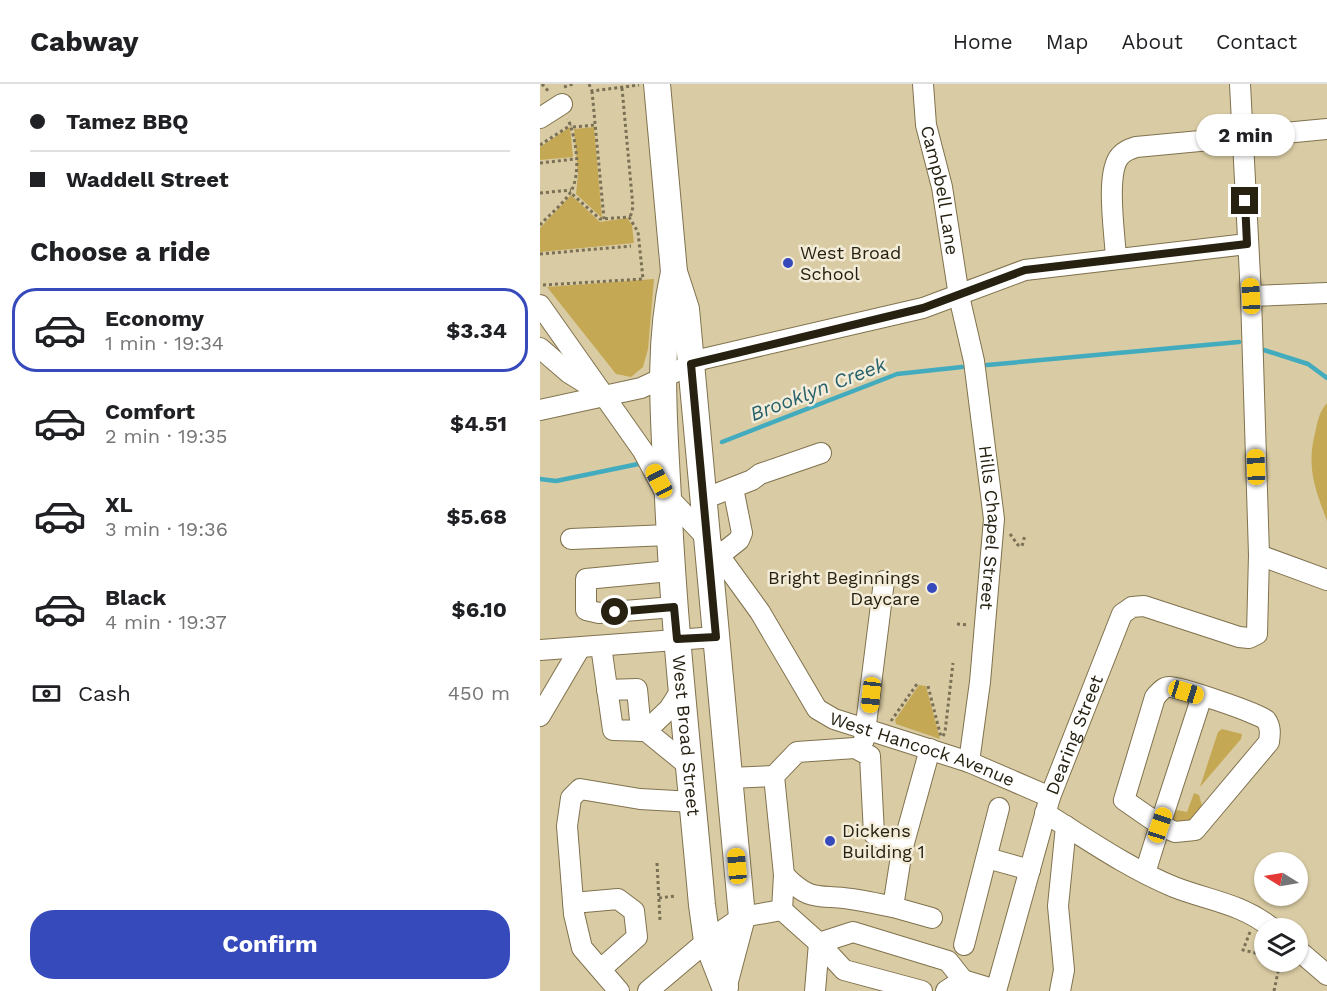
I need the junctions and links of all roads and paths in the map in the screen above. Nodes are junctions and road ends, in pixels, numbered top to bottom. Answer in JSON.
{"nodes":[{"id":1,"x":542,"y":84,"type":"edge"},
{"id":2,"x":589,"y":84,"type":"edge"},
{"id":3,"x":923,"y":84,"type":"edge"},
{"id":4,"x":1240,"y":84,"type":"edge"},
{"id":5,"x":649,"y":85,"type":"edge"},
{"id":6,"x":622,"y":88,"type":"junction"},
{"id":7,"x":592,"y":91,"type":"junction"},
{"id":8,"x":557,"y":99,"type":"joint"},
{"id":9,"x":540,"y":118,"type":"edge"},
{"id":10,"x":595,"y":125,"type":"junction"},
{"id":11,"x":573,"y":127,"type":"junction"},
{"id":12,"x":1327,"y":129,"type":"edge"},
{"id":13,"x":1242,"y":137,"type":"junction"},
{"id":14,"x":540,"y":145,"type":"edge"},
{"id":15,"x":575,"y":159,"type":"junction"},
{"id":16,"x":540,"y":163,"type":"edge"},
{"id":17,"x":571,"y":191,"type":"junction"},
{"id":18,"x":540,"y":193,"type":"edge"},
{"id":19,"x":630,"y":218,"type":"junction"},
{"id":20,"x":604,"y":219,"type":"junction"},
{"id":21,"x":540,"y":225,"type":"edge"},
{"id":22,"x":1247,"y":244,"type":"junction"},
{"id":23,"x":631,"y":246,"type":"dead end"},
{"id":24,"x":540,"y":254,"type":"edge"},
{"id":25,"x":1116,"y":258,"type":"junction"},
{"id":26,"x":664,"y":273,"type":"junction"},
{"id":27,"x":643,"y":276,"type":"junction"},
{"id":28,"x":543,"y":285,"type":"dead end"},
{"id":29,"x":1327,"y":293,"type":"edge"},
{"id":30,"x":959,"y":296,"type":"junction"},
{"id":31,"x":1251,"y":296,"type":"junction"},
{"id":32,"x":540,"y":305,"type":"edge"},
{"id":33,"x":540,"y":348,"type":"edge"},
{"id":34,"x":691,"y":364,"type":"junction"},
{"id":35,"x":662,"y":379,"type":"junction"},
{"id":36,"x":605,"y":396,"type":"junction"},
{"id":37,"x":540,"y":410,"type":"edge"},
{"id":38,"x":820,"y":453,"type":"dead end"},
{"id":39,"x":733,"y":488,"type":"junction"},
{"id":40,"x":668,"y":496,"type":"junction"},
{"id":41,"x":701,"y":500,"type":"junction"},
{"id":42,"x":669,"y":535,"type":"junction"},
{"id":43,"x":1025,"y":535,"type":"dead end"},
{"id":44,"x":571,"y":539,"type":"dead end"},
{"id":45,"x":713,"y":545,"type":"junction"},
{"id":46,"x":1007,"y":545,"type":"dead end"},
{"id":47,"x":1259,"y":555,"type":"junction"},
{"id":48,"x":670,"y":571,"type":"junction"},
{"id":49,"x":1327,"y":580,"type":"edge"},
{"id":50,"x":884,"y":581,"type":"dead end"},
{"id":51,"x":674,"y":607,"type":"junction"},
{"id":52,"x":957,"y":624,"type":"dead end"},
{"id":53,"x":974,"y":626,"type":"dead end"},
{"id":54,"x":716,"y":637,"type":"junction"},
{"id":55,"x":677,"y":639,"type":"junction"},
{"id":56,"x":601,"y":646,"type":"junction"},
{"id":57,"x":580,"y":648,"type":"junction"},
{"id":58,"x":540,"y":650,"type":"edge"},
{"id":59,"x":952,"y":663,"type":"dead end"},
{"id":60,"x":917,"y":684,"type":"dead end"},
{"id":61,"x":928,"y":686,"type":"dead end"},
{"id":62,"x":608,"y":690,"type":"junction"},
{"id":63,"x":681,"y":690,"type":"junction"},
{"id":64,"x":1202,"y":696,"type":"junction"},
{"id":65,"x":540,"y":716,"type":"edge"},
{"id":66,"x":892,"y":719,"type":"dead end"},
{"id":67,"x":867,"y":730,"type":"junction"},
{"id":68,"x":644,"y":731,"type":"junction"},
{"id":69,"x":937,"y":743,"type":"junction"},
{"id":70,"x":862,"y":752,"type":"junction"},
{"id":71,"x":969,"y":762,"type":"junction"},
{"id":72,"x":689,"y":766,"type":"junction"},
{"id":73,"x":774,"y":776,"type":"junction"},
{"id":74,"x":729,"y":778,"type":"junction"},
{"id":75,"x":693,"y":801,"type":"junction"},
{"id":76,"x":1047,"y":805,"type":"junction"},
{"id":77,"x":999,"y":808,"type":"dead end"},
{"id":78,"x":1160,"y":825,"type":"junction"},
{"id":79,"x":1066,"y":826,"type":"junction"},
{"id":80,"x":902,"y":850,"type":"junction"},
{"id":81,"x":987,"y":858,"type":"junction"},
{"id":82,"x":657,"y":863,"type":"dead end"},
{"id":83,"x":1030,"y":870,"type":"junction"},
{"id":84,"x":1145,"y":873,"type":"junction"},
{"id":85,"x":784,"y":875,"type":"junction"},
{"id":86,"x":675,"y":896,"type":"dead end"},
{"id":87,"x":659,"y":898,"type":"junction"},
{"id":88,"x":573,"y":903,"type":"junction"},
{"id":89,"x":893,"y":907,"type":"junction"},
{"id":90,"x":782,"y":910,"type":"junction"},
{"id":91,"x":742,"y":917,"type":"junction"},
{"id":92,"x":932,"y":918,"type":"dead end"},
{"id":93,"x":1254,"y":919,"type":"edge"},
{"id":94,"x":660,"y":920,"type":"dead end"},
{"id":95,"x":1254,"y":933,"type":"edge"},
{"id":96,"x":707,"y":941,"type":"junction"},
{"id":97,"x":819,"y":943,"type":"junction"},
{"id":98,"x":964,"y":945,"type":"dead end"},
{"id":99,"x":1254,"y":953,"type":"edge"},
{"id":100,"x":1308,"y":959,"type":"edge"},
{"id":101,"x":602,"y":969,"type":"junction"},
{"id":102,"x":1279,"y":972,"type":"edge"},
{"id":103,"x":1327,"y":975,"type":"edge"},
{"id":104,"x":725,"y":986,"type":"edge"},
{"id":105,"x":954,"y":986,"type":"edge"},
{"id":106,"x":619,"y":991,"type":"edge"},
{"id":107,"x":648,"y":991,"type":"edge"},
{"id":108,"x":815,"y":991,"type":"edge"},
{"id":109,"x":922,"y":991,"type":"edge"},
{"id":110,"x":996,"y":991,"type":"edge"},
{"id":111,"x":1060,"y":991,"type":"edge"},
{"id":112,"x":1274,"y":991,"type":"edge"}],
"edges":[{"from":1,"to":8,"type":"path"},
{"from":2,"to":7,"type":"path"},
{"from":3,"to":30,"type":"street","name":"Campbell Lane"},
{"from":4,"to":13,"type":"street"},
{"from":5,"to":6,"type":"path"},
{"from":5,"to":26,"type":"main road","name":"West Broad Street"},
{"from":6,"to":7,"type":"path"},
{"from":6,"to":19,"type":"path"},
{"from":7,"to":10,"type":"path"},
{"from":8,"to":9,"type":"street"},
{"from":10,"to":11,"type":"path"},
{"from":10,"to":20,"type":"path"},
{"from":11,"to":14,"type":"path"},
{"from":11,"to":15,"type":"path"},
{"from":12,"to":13,"type":"street"},
{"from":13,"to":22,"type":"street"},
{"from":13,"to":25,"type":"street"},
{"from":15,"to":16,"type":"path"},
{"from":15,"to":17,"type":"path"},
{"from":17,"to":18,"type":"path"},
{"from":17,"to":20,"type":"path"},
{"from":17,"to":21,"type":"path"},
{"from":19,"to":20,"type":"path"},
{"from":19,"to":27,"type":"path"},
{"from":22,"to":25,"type":"street"},
{"from":22,"to":31,"type":"street"},
{"from":23,"to":24,"type":"path"},
{"from":25,"to":30,"type":"street"},
{"from":26,"to":27,"type":"path"},
{"from":26,"to":34,"type":"main road","name":"West Broad Street"},
{"from":26,"to":35,"type":"main road","name":"West Broad Street"},
{"from":27,"to":28,"type":"path"},
{"from":29,"to":31,"type":"street"},
{"from":30,"to":34,"type":"street"},
{"from":30,"to":71,"type":"street","name":"Hills Chapel Street"},
{"from":31,"to":47,"type":"street"},
{"from":32,"to":36,"type":"street","name":"West Hancock Avenue"},
{"from":33,"to":36,"type":"street"},
{"from":34,"to":35,"type":"street"},
{"from":34,"to":41,"type":"main road","name":"West Broad Street"},
{"from":35,"to":36,"type":"street"},
{"from":35,"to":40,"type":"main road","name":"West Broad Street"},
{"from":36,"to":37,"type":"street"},
{"from":36,"to":40,"type":"street","name":"West Hancock Avenue"},
{"from":38,"to":39,"type":"street"},
{"from":39,"to":41,"type":"street"},
{"from":39,"to":45,"type":"street"},
{"from":40,"to":42,"type":"main road","name":"West Broad Street"},
{"from":40,"to":45,"type":"street","name":"West Hancock Avenue"},
{"from":41,"to":45,"type":"main road","name":"West Broad Street"},
{"from":42,"to":44,"type":"street"},
{"from":42,"to":48,"type":"main road","name":"West Broad Street"},
{"from":43,"to":46,"type":"path"},
{"from":45,"to":54,"type":"main road","name":"West Broad Street"},
{"from":45,"to":67,"type":"street","name":"West Hancock Avenue"},
{"from":47,"to":49,"type":"street"},
{"from":47,"to":76,"type":"street","name":"Dearing Street"},
{"from":48,"to":51,"type":"main road","name":"West Broad Street"},
{"from":48,"to":51,"type":"street"},
{"from":50,"to":67,"type":"street"},
{"from":51,"to":55,"type":"main road","name":"West Broad Street"},
{"from":52,"to":53,"type":"path"},
{"from":54,"to":55,"type":"street"},
{"from":54,"to":74,"type":"main road","name":"West Broad Street"},
{"from":55,"to":56,"type":"street"},
{"from":55,"to":63,"type":"main road","name":"West Broad Street"},
{"from":56,"to":57,"type":"street"},
{"from":56,"to":62,"type":"street"},
{"from":57,"to":58,"type":"street"},
{"from":57,"to":65,"type":"street"},
{"from":59,"to":69,"type":"path"},
{"from":60,"to":66,"type":"path"},
{"from":61,"to":69,"type":"path"},
{"from":62,"to":68,"type":"street"},
{"from":62,"to":68,"type":"street"},
{"from":63,"to":68,"type":"street"},
{"from":63,"to":72,"type":"main road","name":"West Broad Street"},
{"from":64,"to":78,"type":"street"},
{"from":64,"to":78,"type":"street"},
{"from":64,"to":78,"type":"street"},
{"from":67,"to":69,"type":"street","name":"West Hancock Avenue"},
{"from":67,"to":70,"type":"street"},
{"from":68,"to":72,"type":"street"},
{"from":69,"to":71,"type":"street","name":"West Hancock Avenue"},
{"from":69,"to":80,"type":"street"},
{"from":70,"to":73,"type":"street"},
{"from":70,"to":80,"type":"street"},
{"from":71,"to":76,"type":"street","name":"West Hancock Avenue"},
{"from":72,"to":75,"type":"main road","name":"West Broad Street"},
{"from":73,"to":74,"type":"street"},
{"from":73,"to":85,"type":"street"},
{"from":74,"to":91,"type":"main road","name":"West Broad Street"},
{"from":75,"to":88,"type":"street"},
{"from":75,"to":96,"type":"main road","name":"West Broad Street"},
{"from":76,"to":79,"type":"street","name":"West Hancock Avenue"},
{"from":76,"to":83,"type":"street","name":"Dearing Street"},
{"from":77,"to":81,"type":"street"},
{"from":78,"to":84,"type":"street"},
{"from":79,"to":84,"type":"street","name":"West Hancock Avenue"},
{"from":79,"to":111,"type":"street"},
{"from":80,"to":89,"type":"street"},
{"from":81,"to":83,"type":"street"},
{"from":81,"to":98,"type":"street"},
{"from":82,"to":87,"type":"path"},
{"from":83,"to":110,"type":"street","name":"Dearing Street"},
{"from":84,"to":93,"type":"street","name":"West Hancock Avenue"},
{"from":85,"to":89,"type":"street"},
{"from":85,"to":90,"type":"street"},
{"from":86,"to":87,"type":"path"},
{"from":87,"to":94,"type":"path"},
{"from":88,"to":101,"type":"street"},
{"from":88,"to":101,"type":"street"},
{"from":89,"to":92,"type":"street"},
{"from":90,"to":91,"type":"street"},
{"from":90,"to":97,"type":"street"},
{"from":91,"to":96,"type":"street"},
{"from":91,"to":104,"type":"main road","name":"West Broad Street"},
{"from":95,"to":99,"type":"path"},
{"from":96,"to":104,"type":"main road","name":"West Broad Street"},
{"from":96,"to":107,"type":"street"},
{"from":97,"to":105,"type":"street"},
{"from":97,"to":108,"type":"street"},
{"from":97,"to":109,"type":"street"},
{"from":100,"to":103,"type":"street"},
{"from":101,"to":106,"type":"street"},
{"from":102,"to":112,"type":"path"},
{"from":105,"to":110,"type":"street"}]}
